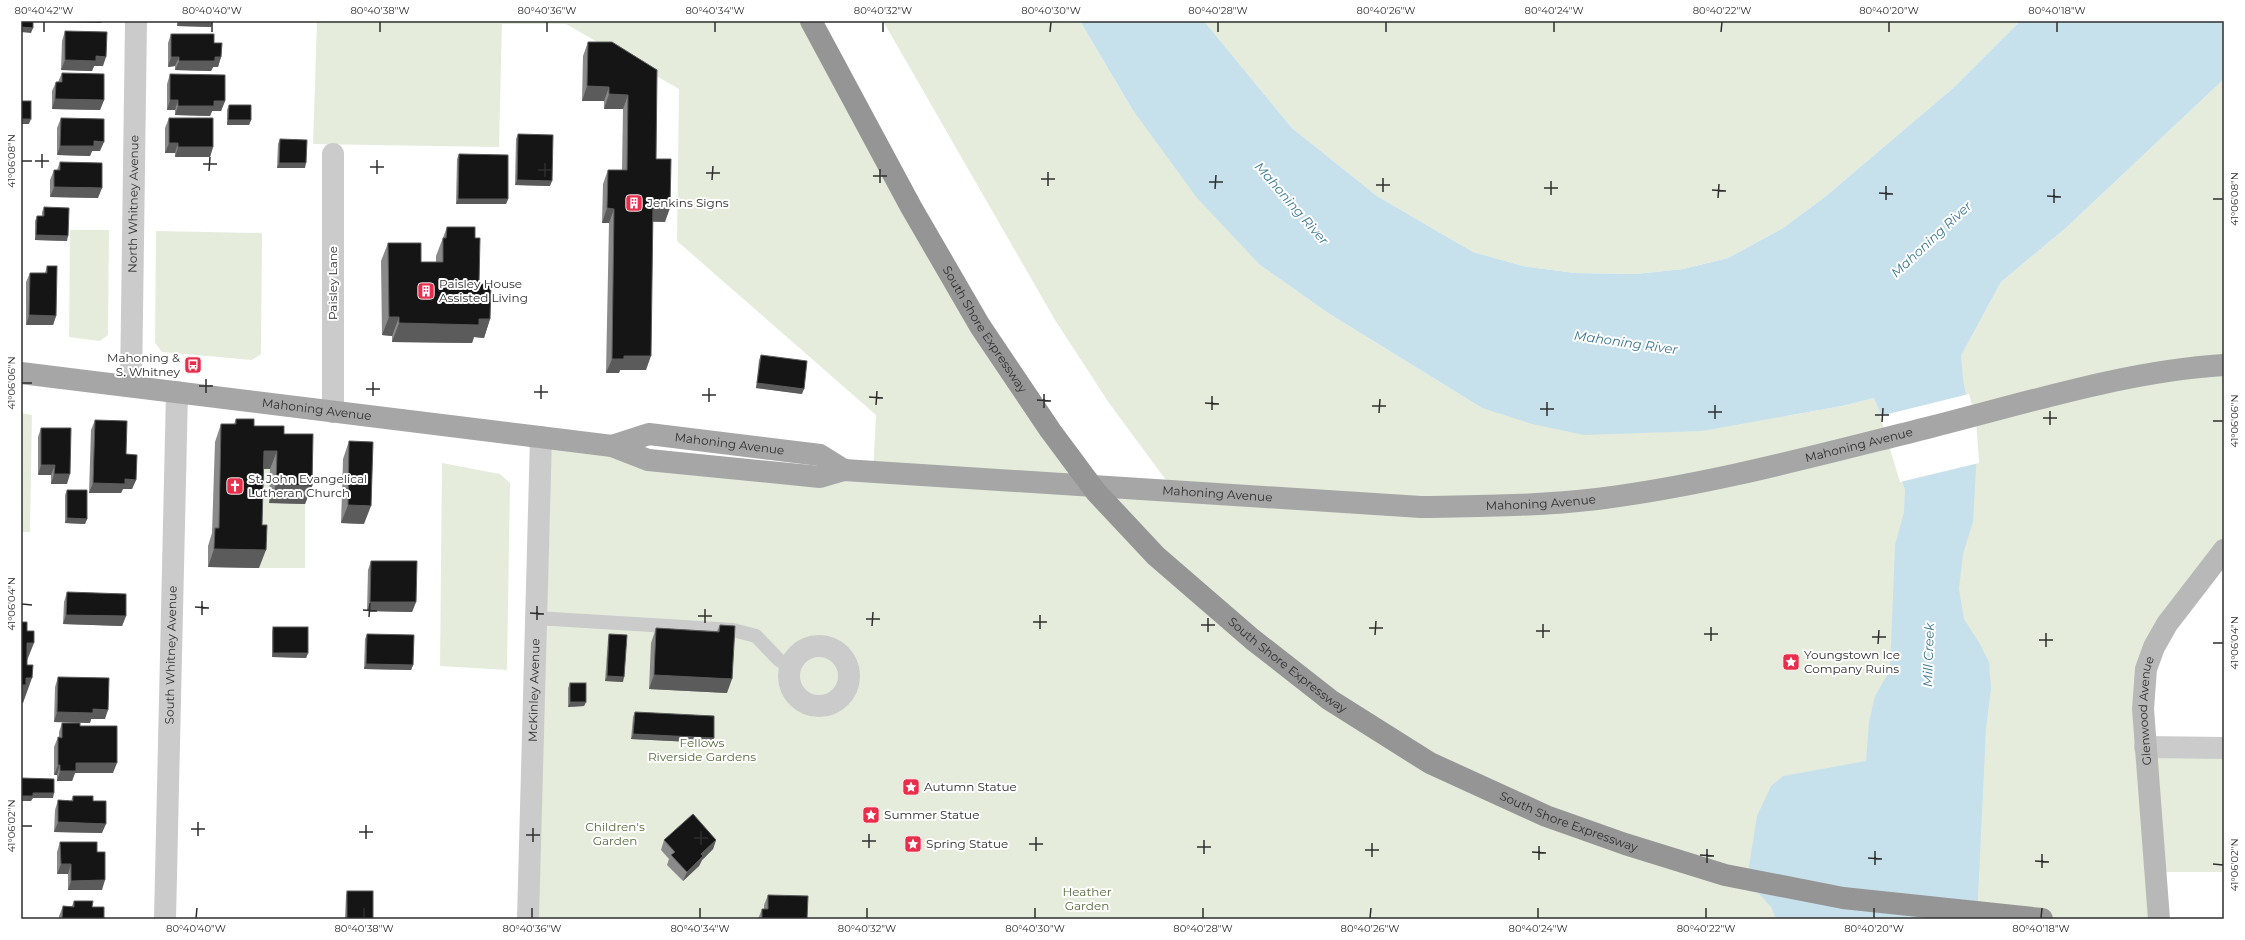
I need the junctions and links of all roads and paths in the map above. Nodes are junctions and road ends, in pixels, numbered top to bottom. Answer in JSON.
{"nodes":[{"id":1,"x":136,"y":21,"type":"edge"},
{"id":2,"x":812,"y":21,"type":"edge"},
{"id":3,"x":333,"y":154,"type":"dead end"},
{"id":4,"x":2215,"y":365,"type":"edge"},
{"id":5,"x":21,"y":373,"type":"edge"},
{"id":6,"x":131,"y":386,"type":"junction"},
{"id":7,"x":177,"y":392,"type":"junction"},
{"id":8,"x":333,"y":412,"type":"junction"},
{"id":9,"x":541,"y":437,"type":"junction"},
{"id":10,"x":2224,"y":550,"type":"edge"},
{"id":11,"x":536,"y":618,"type":"junction"},
{"id":12,"x":791,"y":667,"type":"dead end"},
{"id":13,"x":2145,"y":747,"type":"junction"},
{"id":14,"x":2224,"y":748,"type":"edge"},
{"id":15,"x":165,"y":919,"type":"edge"},
{"id":16,"x":528,"y":919,"type":"edge"},
{"id":17,"x":2042,"y":919,"type":"edge"},
{"id":18,"x":2159,"y":919,"type":"edge"}],
"edges":[{"from":1,"to":6,"type":"street","name":"North Whitney Avenue"},
{"from":2,"to":17,"type":"highway","name":"South Shore Expressway"},
{"from":3,"to":8,"type":"street","name":"Paisley Lane"},
{"from":4,"to":9,"type":"main road","name":"Mahoning Avenue"},
{"from":5,"to":6,"type":"main road","name":"Mahoning Avenue"},
{"from":6,"to":7,"type":"main road","name":"Mahoning Avenue"},
{"from":7,"to":8,"type":"main road","name":"Mahoning Avenue"},
{"from":7,"to":15,"type":"street","name":"South Whitney Avenue"},
{"from":8,"to":9,"type":"main road","name":"Mahoning Avenue"},
{"from":9,"to":11,"type":"street","name":"McKinley Avenue"},
{"from":10,"to":13,"type":"main road","name":"Glenwood Avenue"},
{"from":11,"to":12,"type":"lane"},
{"from":11,"to":16,"type":"street","name":"McKinley Avenue"},
{"from":13,"to":14,"type":"street"},
{"from":13,"to":18,"type":"main road","name":"Glenwood Avenue"}]}
